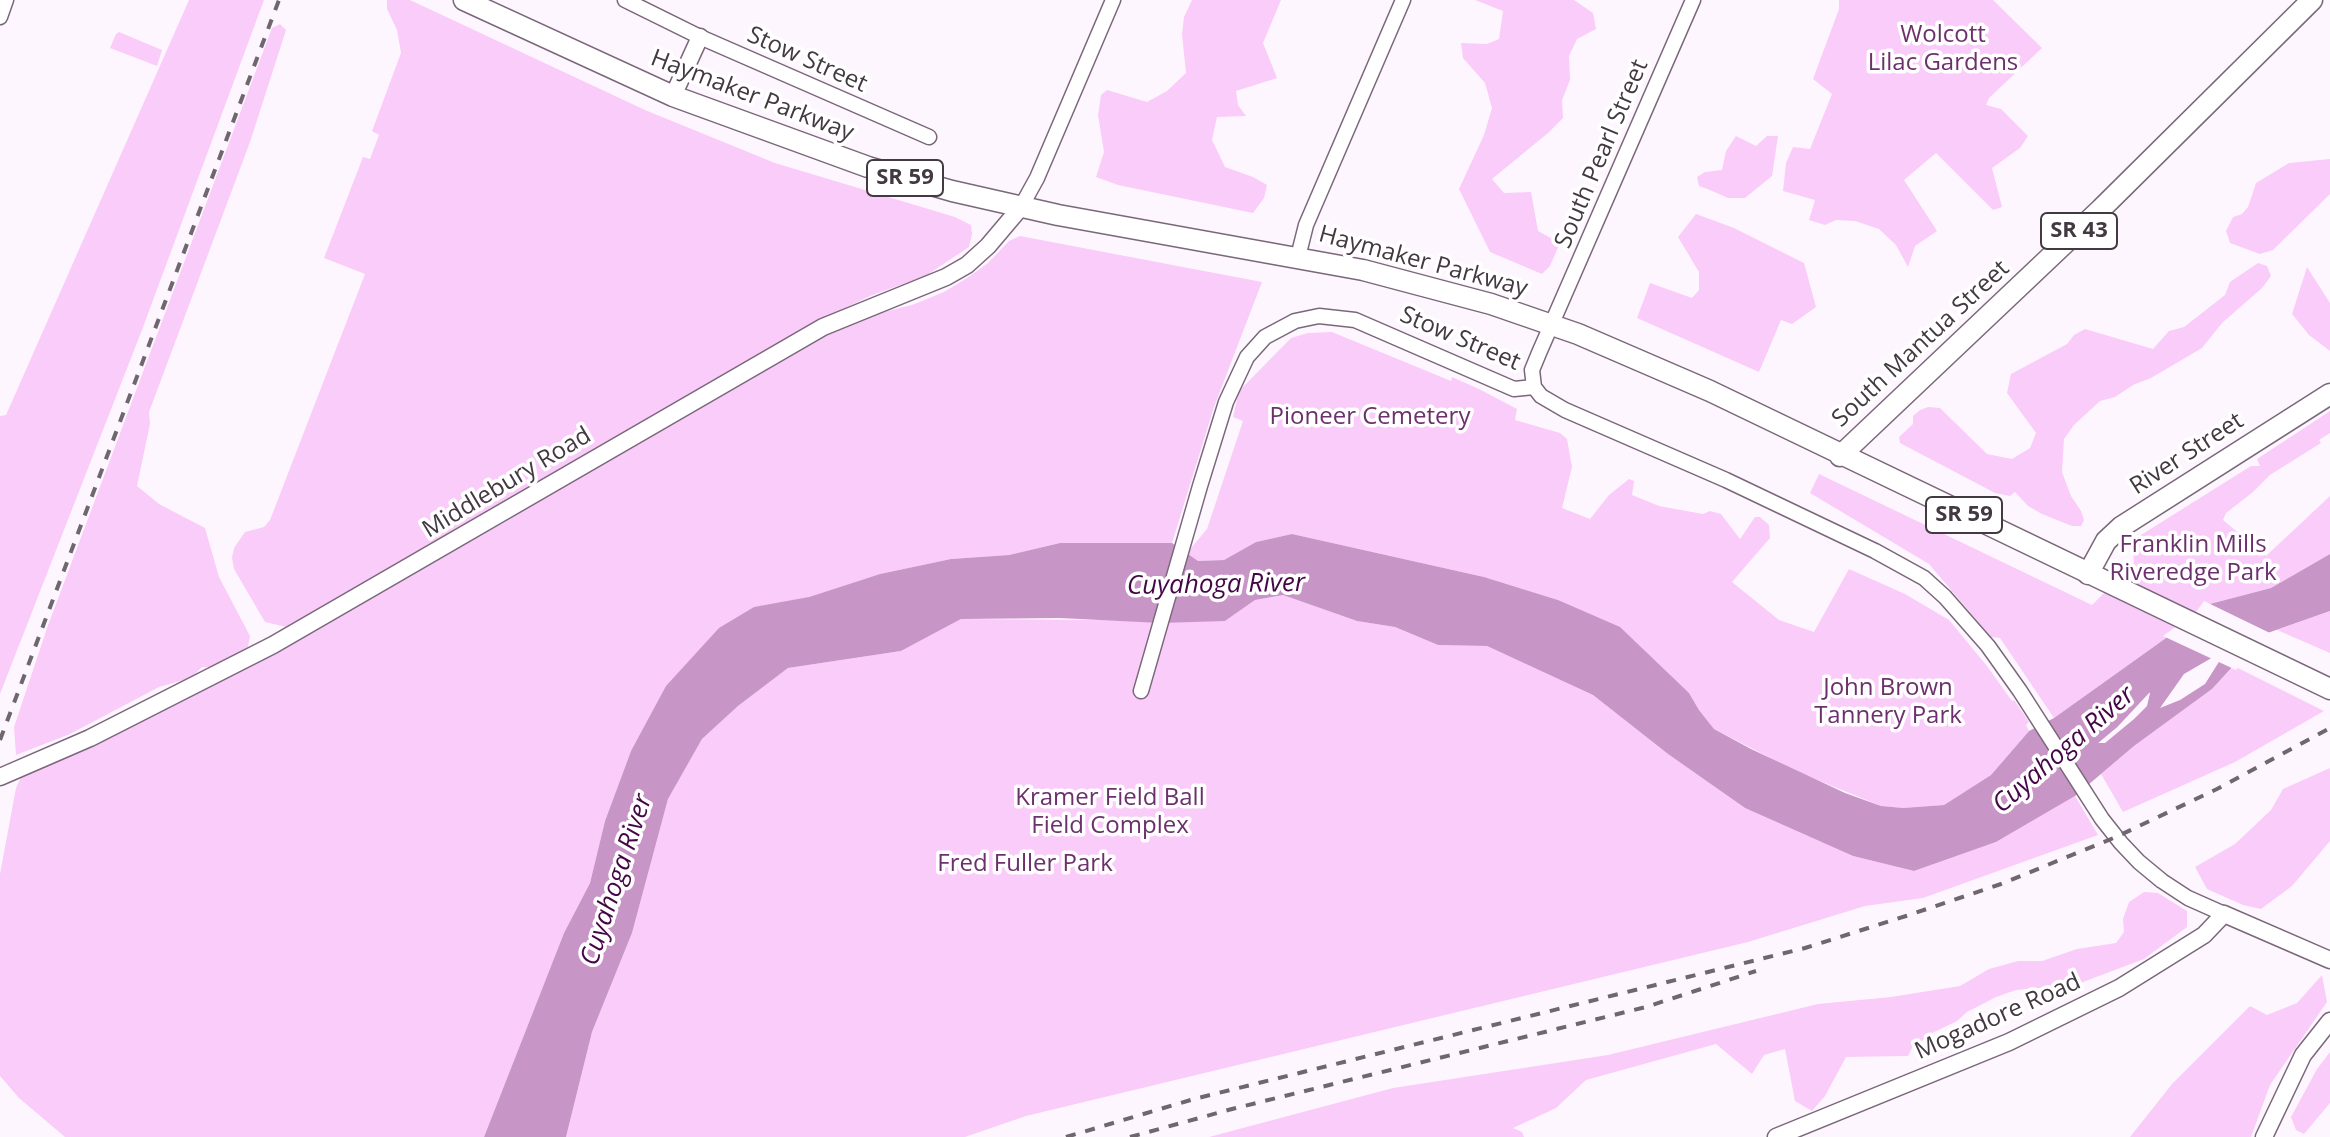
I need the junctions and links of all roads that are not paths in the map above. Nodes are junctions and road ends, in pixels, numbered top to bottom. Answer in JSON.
{"nodes":[{"id":1,"x":6,"y":0,"type":"edge"},
{"id":2,"x":464,"y":0,"type":"edge"},
{"id":3,"x":625,"y":0,"type":"edge"},
{"id":4,"x":1113,"y":0,"type":"edge"},
{"id":5,"x":1403,"y":0,"type":"edge"},
{"id":6,"x":1693,"y":0,"type":"edge"},
{"id":7,"x":2312,"y":0,"type":"edge"},
{"id":8,"x":0,"y":17,"type":"edge"},
{"id":9,"x":700,"y":37,"type":"junction"},
{"id":10,"x":673,"y":96,"type":"junction"},
{"id":11,"x":929,"y":137,"type":"dead end"},
{"id":12,"x":1021,"y":207,"type":"junction"},
{"id":13,"x":1298,"y":257,"type":"junction"},
{"id":14,"x":1552,"y":325,"type":"junction"},
{"id":15,"x":1534,"y":387,"type":"junction"},
{"id":16,"x":2330,"y":394,"type":"edge"},
{"id":17,"x":1840,"y":456,"type":"junction"},
{"id":18,"x":2088,"y":574,"type":"junction"},
{"id":19,"x":2330,"y":689,"type":"edge"},
{"id":20,"x":1141,"y":691,"type":"dead end"},
{"id":21,"x":0,"y":777,"type":"edge"},
{"id":22,"x":2224,"y":914,"type":"junction"},
{"id":23,"x":2330,"y":960,"type":"edge"},
{"id":24,"x":2330,"y":1021,"type":"edge"},
{"id":25,"x":1776,"y":1137,"type":"edge"},
{"id":26,"x":2264,"y":1137,"type":"edge"}],
"edges":[{"from":1,"to":8,"type":"street"},
{"from":2,"to":10,"type":"main road","name":"Haymaker Parkway","number":"SR 59"},
{"from":3,"to":9,"type":"street","name":"Stow Street"},
{"from":4,"to":12,"type":"street"},
{"from":5,"to":13,"type":"street"},
{"from":6,"to":14,"type":"street","name":"South Pearl Street"},
{"from":7,"to":17,"type":"main road","name":"South Mantua Street","number":"SR 43"},
{"from":9,"to":10,"type":"street"},
{"from":9,"to":11,"type":"street","name":"Stow Street"},
{"from":10,"to":12,"type":"main road","name":"Haymaker Parkway","number":"SR 59"},
{"from":12,"to":13,"type":"main road","name":"Haymaker Parkway","number":"SR 59"},
{"from":12,"to":21,"type":"street","name":"Middlebury Road"},
{"from":13,"to":14,"type":"main road","name":"Haymaker Parkway","number":"SR 59"},
{"from":14,"to":15,"type":"street","name":"South Pearl Street"},
{"from":14,"to":17,"type":"main road","name":"Haymaker Parkway","number":"SR 59"},
{"from":15,"to":20,"type":"street","name":"Stow Street"},
{"from":15,"to":22,"type":"street","name":"Stow Street"},
{"from":16,"to":18,"type":"main road","name":"River Street"},
{"from":17,"to":18,"type":"main road","name":"Haymaker Parkway","number":"SR 59"},
{"from":18,"to":19,"type":"main road","name":"Haymaker Parkway"},
{"from":22,"to":23,"type":"street"},
{"from":22,"to":25,"type":"street","name":"Mogadore Road"},
{"from":24,"to":26,"type":"street"}]}
